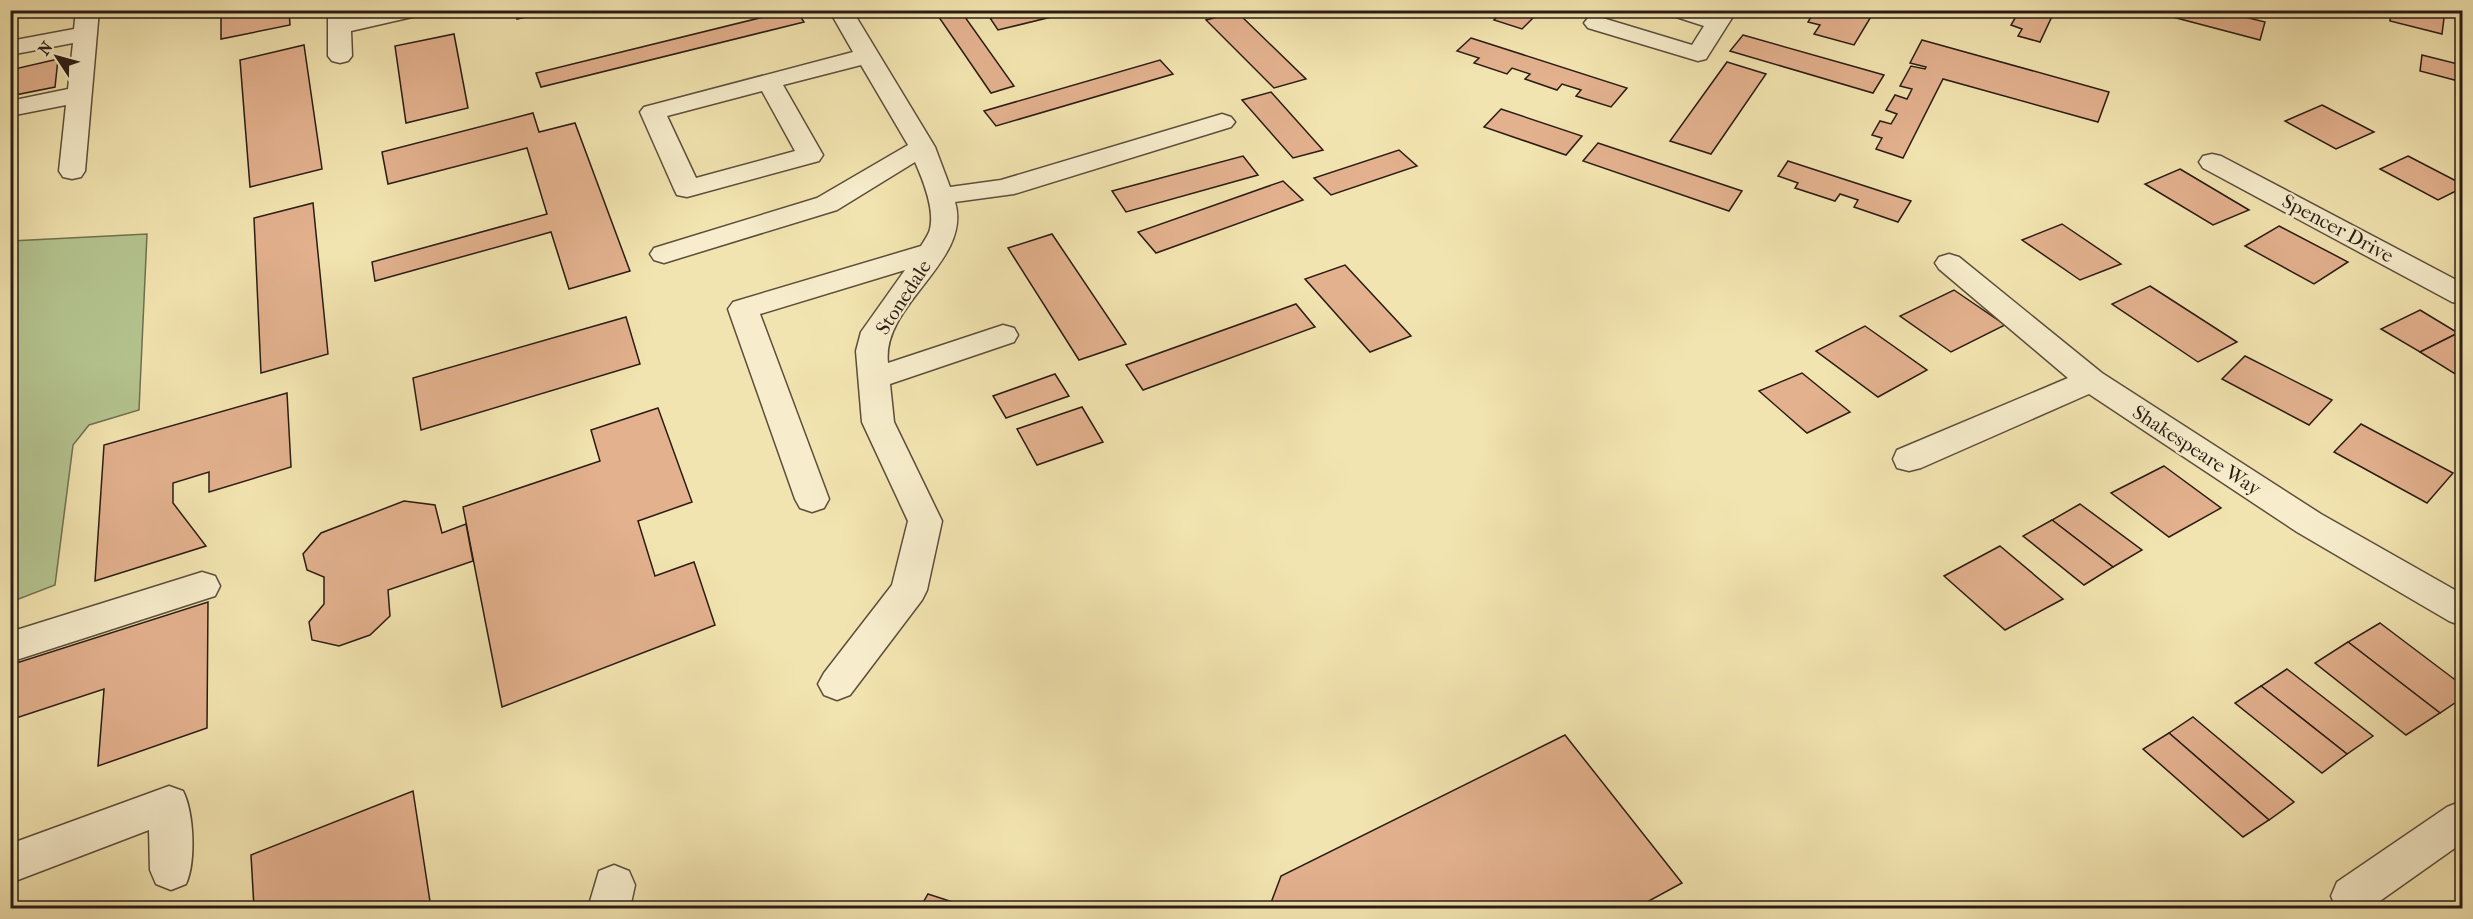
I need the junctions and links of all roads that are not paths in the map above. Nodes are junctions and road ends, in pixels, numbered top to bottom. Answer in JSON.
{"nodes":[{"id":1,"x":413,"y":10,"type":"edge"},
{"id":2,"x":840,"y":10,"type":"edge"},
{"id":3,"x":1678,"y":10,"type":"edge"},
{"id":4,"x":1722,"y":17,"type":"edge"},
{"id":5,"x":340,"y":18,"type":"edge"},
{"id":6,"x":86,"y":22,"type":"edge"},
{"id":7,"x":1596,"y":23,"type":"dead end"},
{"id":8,"x":10,"y":48,"type":"edge"},
{"id":9,"x":340,"y":56,"type":"dead end"},
{"id":10,"x":867,"y":56,"type":"junction"},
{"id":11,"x":769,"y":82,"type":"junction"},
{"id":12,"x":80,"y":99,"type":"junction"},
{"id":13,"x":10,"y":109,"type":"edge"},
{"id":14,"x":1222,"y":123,"type":"dead end"},
{"id":15,"x":922,"y":147,"type":"junction"},
{"id":16,"x":2212,"y":162,"type":"dead end"},
{"id":17,"x":72,"y":171,"type":"dead end"},
{"id":18,"x":2302,"y":178,"type":"dead end"},
{"id":19,"x":2273,"y":193,"type":"junction"},
{"id":20,"x":940,"y":196,"type":"junction"},
{"id":21,"x":932,"y":252,"type":"junction"},
{"id":22,"x":664,"y":254,"type":"dead end"},
{"id":23,"x":1949,"y":263,"type":"dead end"},
{"id":24,"x":2463,"y":296,"type":"edge"},
{"id":25,"x":1003,"y":335,"type":"dead end"},
{"id":26,"x":874,"y":378,"type":"junction"},
{"id":27,"x":2091,"y":381,"type":"junction"},
{"id":28,"x":1909,"y":459,"type":"dead end"},
{"id":29,"x":812,"y":499,"type":"dead end"},
{"id":30,"x":202,"y":586,"type":"dead end"},
{"id":31,"x":2463,"y":611,"type":"edge"},
{"id":32,"x":10,"y":647,"type":"edge"},
{"id":33,"x":837,"y":684,"type":"dead end"},
{"id":34,"x":2463,"y":820,"type":"edge"},
{"id":35,"x":10,"y":864,"type":"edge"},
{"id":36,"x":171,"y":870,"type":"dead end"},
{"id":37,"x":2352,"y":896,"type":"dead end"}],
"edges":[{"from":1,"to":5,"type":"street"},
{"from":2,"to":10,"type":"street","name":"Stonedale"},
{"from":3,"to":4,"type":"street"},
{"from":4,"to":7,"type":"street"},
{"from":5,"to":9,"type":"street"},
{"from":6,"to":8,"type":"street"},
{"from":6,"to":12,"type":"street"},
{"from":10,"to":11,"type":"street"},
{"from":10,"to":15,"type":"street","name":"Stonedale"},
{"from":11,"to":11,"type":"street"},
{"from":12,"to":13,"type":"street"},
{"from":12,"to":17,"type":"street"},
{"from":14,"to":20,"type":"street"},
{"from":15,"to":20,"type":"street","name":"Stonedale"},
{"from":15,"to":22,"type":"street"},
{"from":16,"to":19,"type":"street","name":"Spencer Drive"},
{"from":18,"to":19,"type":"street"},
{"from":19,"to":24,"type":"street","name":"Spencer Drive"},
{"from":20,"to":21,"type":"street","name":"Stonedale"},
{"from":21,"to":26,"type":"street","name":"Stonedale"},
{"from":21,"to":29,"type":"street"},
{"from":23,"to":27,"type":"street","name":"Shakespeare Way"},
{"from":25,"to":26,"type":"street"},
{"from":26,"to":33,"type":"street","name":"Stonedale"},
{"from":27,"to":28,"type":"street"},
{"from":27,"to":31,"type":"street","name":"Shakespeare Way"},
{"from":30,"to":32,"type":"street"},
{"from":34,"to":37,"type":"street"},
{"from":35,"to":36,"type":"street"}]}
